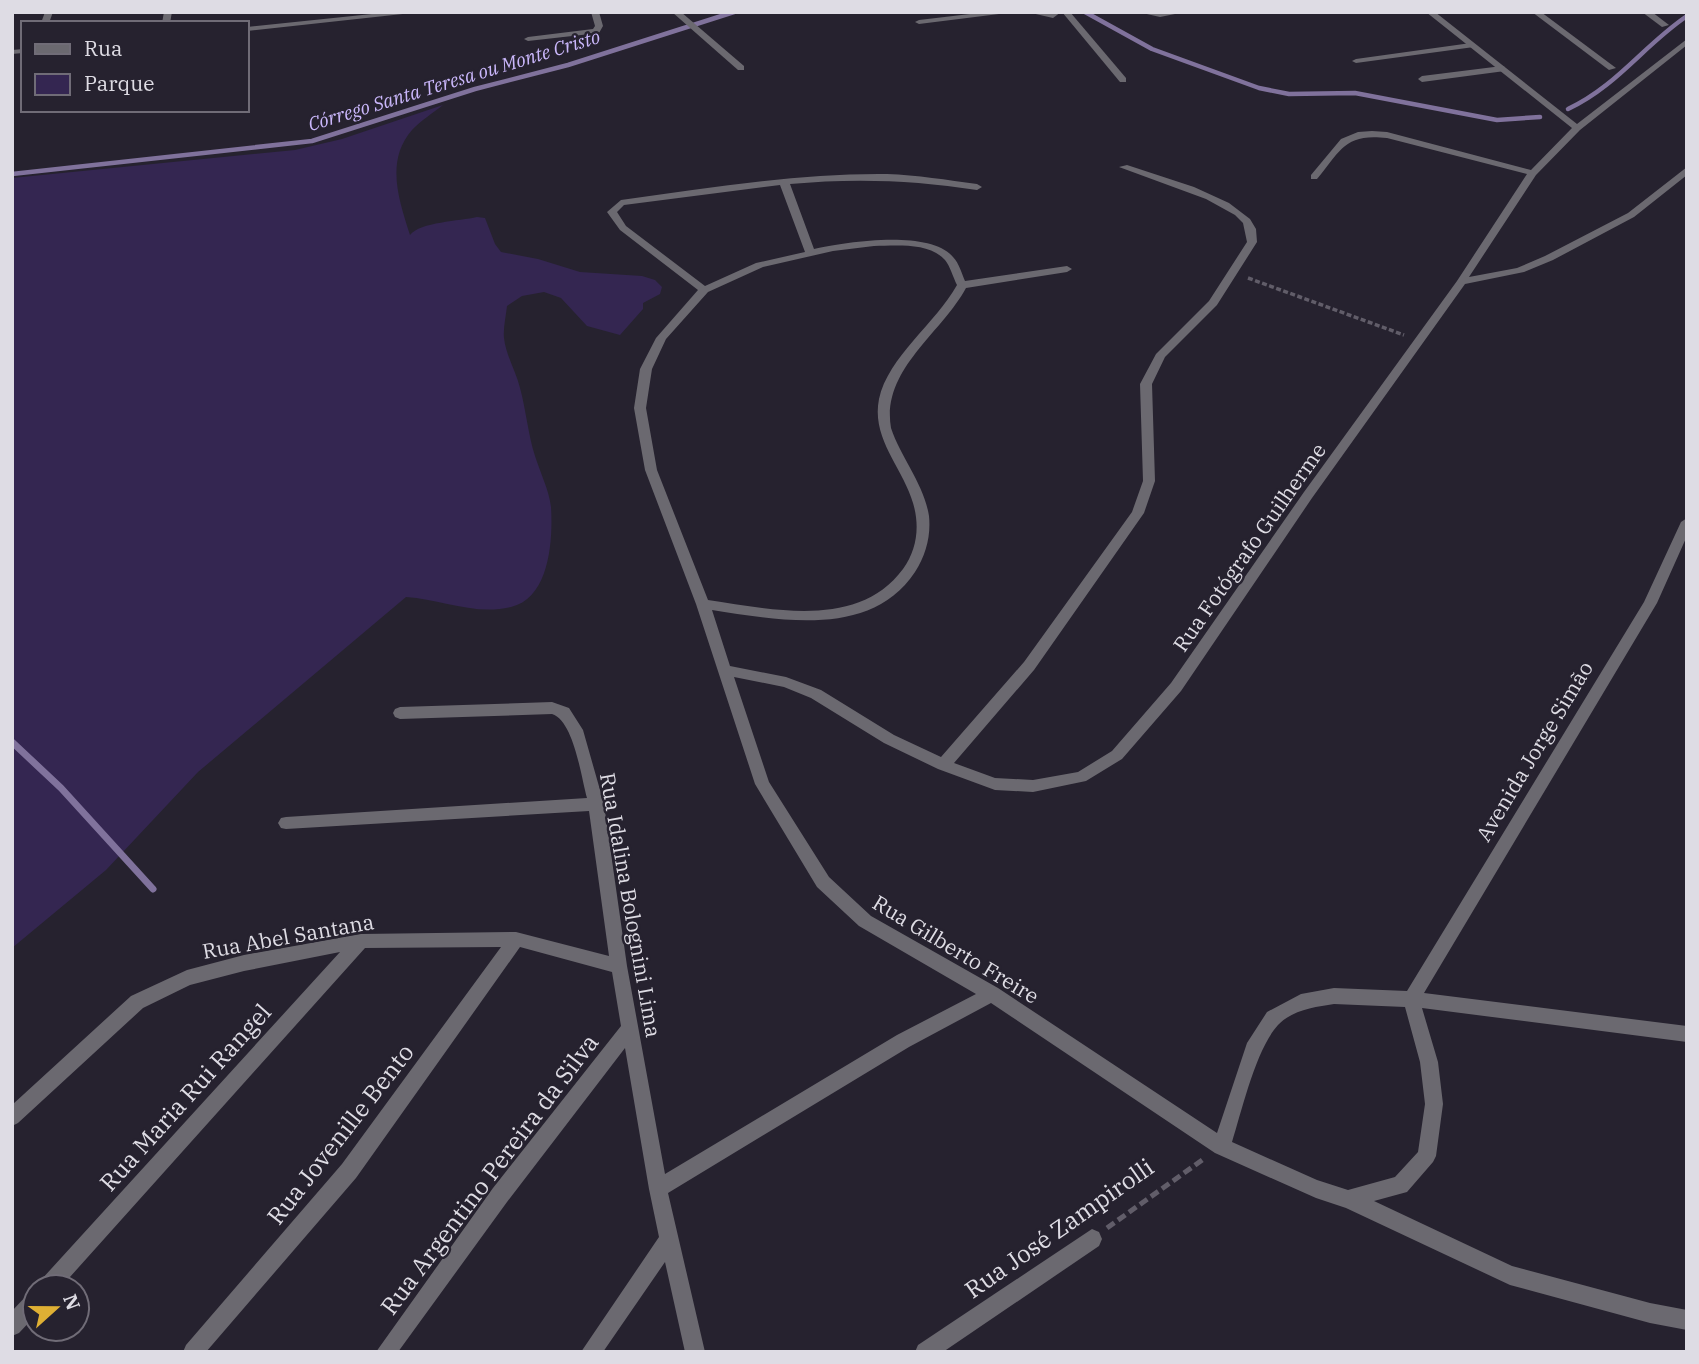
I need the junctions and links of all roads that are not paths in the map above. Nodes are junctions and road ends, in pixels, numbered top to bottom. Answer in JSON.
{"nodes":[{"id":1,"x":288,"y":12,"type":"edge"},
{"id":2,"x":417,"y":12,"type":"edge"},
{"id":3,"x":595,"y":12,"type":"edge"},
{"id":4,"x":676,"y":12,"type":"edge"},
{"id":5,"x":1011,"y":12,"type":"edge"},
{"id":6,"x":1031,"y":12,"type":"edge"},
{"id":7,"x":1057,"y":12,"type":"edge"},
{"id":8,"x":1066,"y":12,"type":"edge"},
{"id":9,"x":1142,"y":12,"type":"edge"},
{"id":10,"x":1181,"y":12,"type":"edge"},
{"id":11,"x":1430,"y":12,"type":"edge"},
{"id":12,"x":1536,"y":12,"type":"edge"},
{"id":13,"x":1646,"y":12,"type":"edge"},
{"id":14,"x":405,"y":13,"type":"edge"},
{"id":15,"x":919,"y":22,"type":"dead end"},
{"id":16,"x":287,"y":25,"type":"junction"},
{"id":17,"x":1665,"y":25,"type":"dead end"},
{"id":18,"x":248,"y":29,"type":"edge"},
{"id":19,"x":528,"y":39,"type":"dead end"},
{"id":20,"x":1687,"y":41,"type":"edge"},
{"id":21,"x":1471,"y":45,"type":"junction"},
{"id":22,"x":1356,"y":61,"type":"dead end"},
{"id":23,"x":741,"y":68,"type":"dead end"},
{"id":24,"x":1612,"y":68,"type":"dead end"},
{"id":25,"x":1502,"y":69,"type":"junction"},
{"id":26,"x":1422,"y":79,"type":"dead end"},
{"id":27,"x":1123,"y":80,"type":"dead end"},
{"id":28,"x":1577,"y":128,"type":"junction"},
{"id":29,"x":1124,"y":167,"type":"dead end"},
{"id":30,"x":1687,"y":170,"type":"edge"},
{"id":31,"x":1533,"y":173,"type":"junction"},
{"id":32,"x":1314,"y":177,"type":"dead end"},
{"id":33,"x":784,"y":182,"type":"junction"},
{"id":34,"x":977,"y":187,"type":"dead end"},
{"id":35,"x":810,"y":253,"type":"junction"},
{"id":36,"x":1067,"y":269,"type":"dead end"},
{"id":37,"x":1461,"y":282,"type":"junction"},
{"id":38,"x":962,"y":285,"type":"junction"},
{"id":39,"x":704,"y":290,"type":"junction"},
{"id":40,"x":1687,"y":522,"type":"edge"},
{"id":41,"x":703,"y":604,"type":"junction"},
{"id":42,"x":724,"y":670,"type":"junction"},
{"id":43,"x":400,"y":713,"type":"dead end"},
{"id":44,"x":943,"y":765,"type":"junction"},
{"id":45,"x":596,"y":804,"type":"junction"},
{"id":46,"x":286,"y":823,"type":"dead end"},
{"id":47,"x":516,"y":939,"type":"junction"},
{"id":48,"x":361,"y":942,"type":"junction"},
{"id":49,"x":619,"y":966,"type":"junction"},
{"id":50,"x":992,"y":993,"type":"junction"},
{"id":51,"x":1411,"y":999,"type":"junction"},
{"id":52,"x":631,"y":1026,"type":"junction"},
{"id":53,"x":1687,"y":1034,"type":"edge"},
{"id":54,"x":12,"y":1117,"type":"edge"},
{"id":55,"x":1221,"y":1147,"type":"junction"},
{"id":56,"x":657,"y":1189,"type":"junction"},
{"id":57,"x":1348,"y":1199,"type":"junction"},
{"id":58,"x":1092,"y":1238,"type":"road end"},
{"id":59,"x":668,"y":1241,"type":"junction"},
{"id":60,"x":61,"y":1273,"type":"edge"},
{"id":61,"x":1687,"y":1320,"type":"edge"},
{"id":62,"x":193,"y":1352,"type":"edge"},
{"id":63,"x":386,"y":1352,"type":"edge"},
{"id":64,"x":591,"y":1352,"type":"edge"},
{"id":65,"x":695,"y":1352,"type":"edge"},
{"id":66,"x":925,"y":1352,"type":"edge"}],
"edges":[{"from":1,"to":16,"type":"street"},
{"from":2,"to":14,"type":"street"},
{"from":3,"to":19,"type":"street"},
{"from":4,"to":23,"type":"street"},
{"from":5,"to":15,"type":"street"},
{"from":6,"to":7,"type":"street"},
{"from":8,"to":27,"type":"street"},
{"from":9,"to":10,"type":"street"},
{"from":11,"to":21,"type":"street"},
{"from":12,"to":24,"type":"street"},
{"from":13,"to":17,"type":"street"},
{"from":14,"to":16,"type":"street"},
{"from":16,"to":18,"type":"street"},
{"from":20,"to":28,"type":"street","name":"Rua Fotógrafo Guilherme"},
{"from":21,"to":22,"type":"street"},
{"from":21,"to":25,"type":"street"},
{"from":25,"to":26,"type":"street"},
{"from":25,"to":28,"type":"street"},
{"from":28,"to":31,"type":"street","name":"Rua Fotógrafo Guilherme"},
{"from":29,"to":44,"type":"street"},
{"from":30,"to":37,"type":"street"},
{"from":31,"to":32,"type":"street"},
{"from":31,"to":37,"type":"street","name":"Rua Fotógrafo Guilherme"},
{"from":33,"to":34,"type":"street"},
{"from":33,"to":35,"type":"street"},
{"from":33,"to":39,"type":"street"},
{"from":35,"to":38,"type":"street"},
{"from":35,"to":39,"type":"street"},
{"from":36,"to":38,"type":"street"},
{"from":37,"to":44,"type":"street","name":"Rua Fotógrafo Guilherme"},
{"from":38,"to":41,"type":"street"},
{"from":39,"to":41,"type":"street","name":"Rua Gilberto Freire"},
{"from":40,"to":51,"type":"street","name":"Avenida Jorge Simão"},
{"from":41,"to":42,"type":"street","name":"Rua Gilberto Freire"},
{"from":42,"to":44,"type":"street","name":"Rua Fotógrafo Guilherme"},
{"from":42,"to":50,"type":"street","name":"Rua Gilberto Freire"},
{"from":43,"to":45,"type":"street","name":"Rua Idalina Bolognini Lima"},
{"from":45,"to":46,"type":"street"},
{"from":45,"to":49,"type":"street","name":"Rua Idalina Bolognini Lima"},
{"from":47,"to":48,"type":"street","name":"Rua Abel Santana"},
{"from":47,"to":49,"type":"street","name":"Rua Abel Santana"},
{"from":47,"to":62,"type":"street","name":"Rua Jovenille Bento"},
{"from":48,"to":54,"type":"street","name":"Rua Abel Santana"},
{"from":48,"to":60,"type":"street","name":"Rua Maria Rui Rangel"},
{"from":49,"to":52,"type":"street","name":"Rua Idalina Bolognini Lima"},
{"from":50,"to":55,"type":"street","name":"Rua Gilberto Freire"},
{"from":50,"to":56,"type":"street"},
{"from":51,"to":53,"type":"street"},
{"from":51,"to":55,"type":"street"},
{"from":51,"to":57,"type":"street"},
{"from":52,"to":56,"type":"street","name":"Rua Idalina Bolognini Lima"},
{"from":52,"to":63,"type":"street","name":"Rua Argentino Pereira da Silva"},
{"from":55,"to":57,"type":"street"},
{"from":56,"to":59,"type":"street","name":"Rua Idalina Bolognini Lima"},
{"from":57,"to":61,"type":"street"},
{"from":58,"to":66,"type":"street","name":"Rua José Zampirolli"},
{"from":59,"to":64,"type":"street"},
{"from":59,"to":65,"type":"street","name":"Rua Idalina Bolognini Lima"}]}
